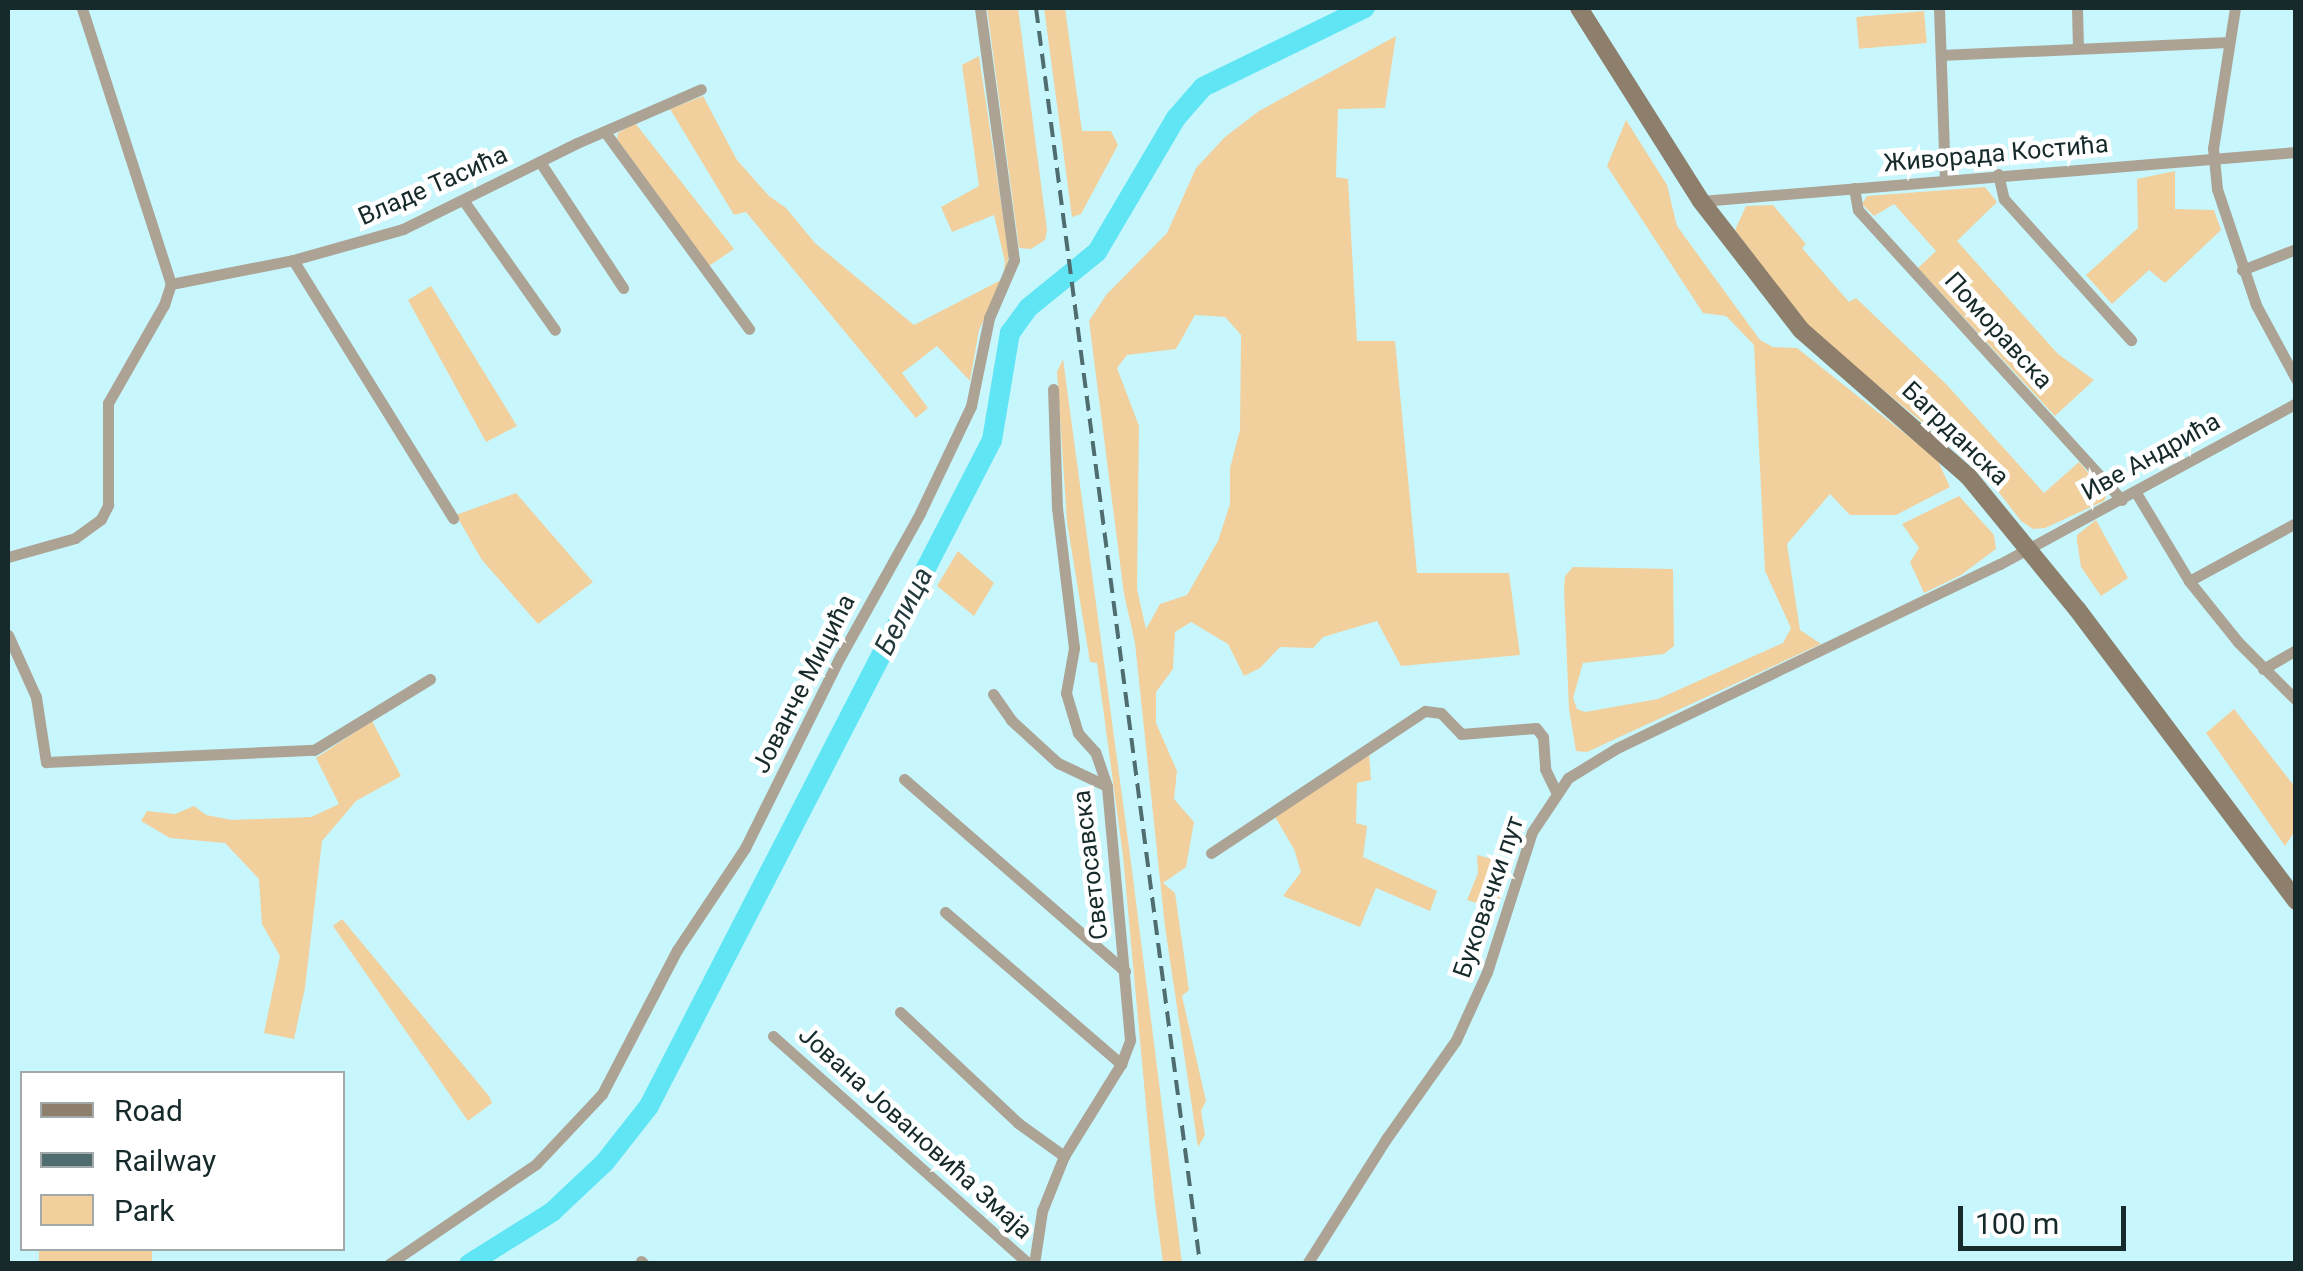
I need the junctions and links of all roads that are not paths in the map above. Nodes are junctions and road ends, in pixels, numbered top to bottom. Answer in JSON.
{"nodes":[{"id":1,"x":82,"y":8,"type":"edge"},
{"id":2,"x":980,"y":8,"type":"edge"},
{"id":3,"x":1580,"y":8,"type":"edge"},
{"id":4,"x":1939,"y":8,"type":"edge"},
{"id":5,"x":2077,"y":8,"type":"edge"},
{"id":6,"x":2235,"y":8,"type":"edge"},
{"id":7,"x":2229,"y":42,"type":"junction"},
{"id":8,"x":2078,"y":48,"type":"junction"},
{"id":9,"x":1940,"y":55,"type":"junction"},
{"id":10,"x":701,"y":89,"type":"dead end"},
{"id":11,"x":605,"y":132,"type":"junction"},
{"id":12,"x":2296,"y":152,"type":"edge"},
{"id":13,"x":2214,"y":160,"type":"junction"},
{"id":14,"x":540,"y":162,"type":"junction"},
{"id":15,"x":1998,"y":174,"type":"junction"},
{"id":16,"x":1946,"y":178,"type":"junction"},
{"id":17,"x":1854,"y":188,"type":"junction"},
{"id":18,"x":464,"y":200,"type":"junction"},
{"id":19,"x":1701,"y":201,"type":"junction"},
{"id":20,"x":2296,"y":249,"type":"edge"},
{"id":21,"x":294,"y":260,"type":"junction"},
{"id":22,"x":2242,"y":270,"type":"junction"},
{"id":23,"x":171,"y":284,"type":"junction"},
{"id":24,"x":623,"y":288,"type":"dead end"},
{"id":25,"x":750,"y":329,"type":"dead end"},
{"id":26,"x":555,"y":330,"type":"dead end"},
{"id":27,"x":2131,"y":340,"type":"dead end"},
{"id":28,"x":2296,"y":378,"type":"edge"},
{"id":29,"x":1054,"y":389,"type":"dead end"},
{"id":30,"x":2296,"y":403,"type":"edge"},
{"id":31,"x":2135,"y":492,"type":"junction"},
{"id":32,"x":2122,"y":500,"type":"junction"},
{"id":33,"x":453,"y":518,"type":"dead end"},
{"id":34,"x":2296,"y":523,"type":"edge"},
{"id":35,"x":2027,"y":548,"type":"junction"},
{"id":36,"x":8,"y":557,"type":"edge"},
{"id":37,"x":2189,"y":580,"type":"junction"},
{"id":38,"x":8,"y":635,"type":"edge"},
{"id":39,"x":2296,"y":650,"type":"edge"},
{"id":40,"x":2263,"y":668,"type":"junction"},
{"id":41,"x":430,"y":678,"type":"dead end"},
{"id":42,"x":993,"y":694,"type":"dead end"},
{"id":43,"x":2296,"y":700,"type":"edge"},
{"id":44,"x":904,"y":779,"type":"dead end"},
{"id":45,"x":1107,"y":786,"type":"junction"},
{"id":46,"x":1556,"y":792,"type":"junction"},
{"id":47,"x":1210,"y":853,"type":"dead end"},
{"id":48,"x":2296,"y":901,"type":"edge"},
{"id":49,"x":945,"y":912,"type":"dead end"},
{"id":50,"x":1125,"y":971,"type":"junction"},
{"id":51,"x":900,"y":1012,"type":"dead end"},
{"id":52,"x":772,"y":1036,"type":"dead end"},
{"id":53,"x":1121,"y":1064,"type":"junction"},
{"id":54,"x":1064,"y":1156,"type":"junction"},
{"id":55,"x":389,"y":1264,"type":"edge"},
{"id":56,"x":1032,"y":1264,"type":"edge"},
{"id":57,"x":1307,"y":1264,"type":"edge"}],
"edges":[{"from":1,"to":23,"type":"street"},
{"from":2,"to":55,"type":"street","name":"Јованче Мицића"},
{"from":3,"to":19,"type":"main road","name":"Багрданска"},
{"from":4,"to":9,"type":"street"},
{"from":5,"to":8,"type":"street"},
{"from":6,"to":7,"type":"street"},
{"from":7,"to":8,"type":"street"},
{"from":7,"to":13,"type":"street"},
{"from":8,"to":9,"type":"street"},
{"from":9,"to":16,"type":"street"},
{"from":10,"to":11,"type":"street","name":"Владе Тасића"},
{"from":11,"to":14,"type":"street","name":"Владе Тасића"},
{"from":11,"to":25,"type":"street"},
{"from":12,"to":13,"type":"street","name":"Живорада Костића"},
{"from":13,"to":15,"type":"street","name":"Живорада Костића"},
{"from":13,"to":22,"type":"street"},
{"from":14,"to":18,"type":"street","name":"Владе Тасића"},
{"from":14,"to":24,"type":"street"},
{"from":15,"to":16,"type":"street","name":"Живорада Костића"},
{"from":15,"to":27,"type":"street"},
{"from":16,"to":17,"type":"street","name":"Живорада Костића"},
{"from":17,"to":19,"type":"street","name":"Живорада Костића"},
{"from":17,"to":32,"type":"street","name":"Поморавска"},
{"from":18,"to":21,"type":"street","name":"Владе Тасића"},
{"from":18,"to":26,"type":"street"},
{"from":19,"to":35,"type":"main road","name":"Багрданска"},
{"from":20,"to":22,"type":"street"},
{"from":21,"to":23,"type":"street","name":"Владе Тасића"},
{"from":21,"to":33,"type":"street"},
{"from":22,"to":28,"type":"street"},
{"from":23,"to":36,"type":"street"},
{"from":29,"to":45,"type":"street","name":"Светосавска"},
{"from":30,"to":31,"type":"street","name":"Иве Андрића"},
{"from":31,"to":32,"type":"street","name":"Иве Андрића"},
{"from":31,"to":37,"type":"street"},
{"from":32,"to":35,"type":"street","name":"Иве Андрића"},
{"from":34,"to":37,"type":"street"},
{"from":35,"to":46,"type":"street","name":"Буковачки пут"},
{"from":35,"to":48,"type":"main road","name":"Багрданска"},
{"from":37,"to":40,"type":"street"},
{"from":38,"to":41,"type":"street"},
{"from":39,"to":40,"type":"street"},
{"from":40,"to":43,"type":"street"},
{"from":42,"to":45,"type":"street"},
{"from":44,"to":50,"type":"street"},
{"from":45,"to":50,"type":"street","name":"Светосавска"},
{"from":46,"to":47,"type":"street"},
{"from":46,"to":57,"type":"street","name":"Буковачки пут"},
{"from":49,"to":53,"type":"street"},
{"from":50,"to":53,"type":"street","name":"Светосавска"},
{"from":51,"to":54,"type":"street"},
{"from":52,"to":56,"type":"street","name":"Јована Јовановића Змаја"},
{"from":53,"to":54,"type":"street","name":"Светосавска"},
{"from":54,"to":56,"type":"street","name":"Светосавска"}]}
